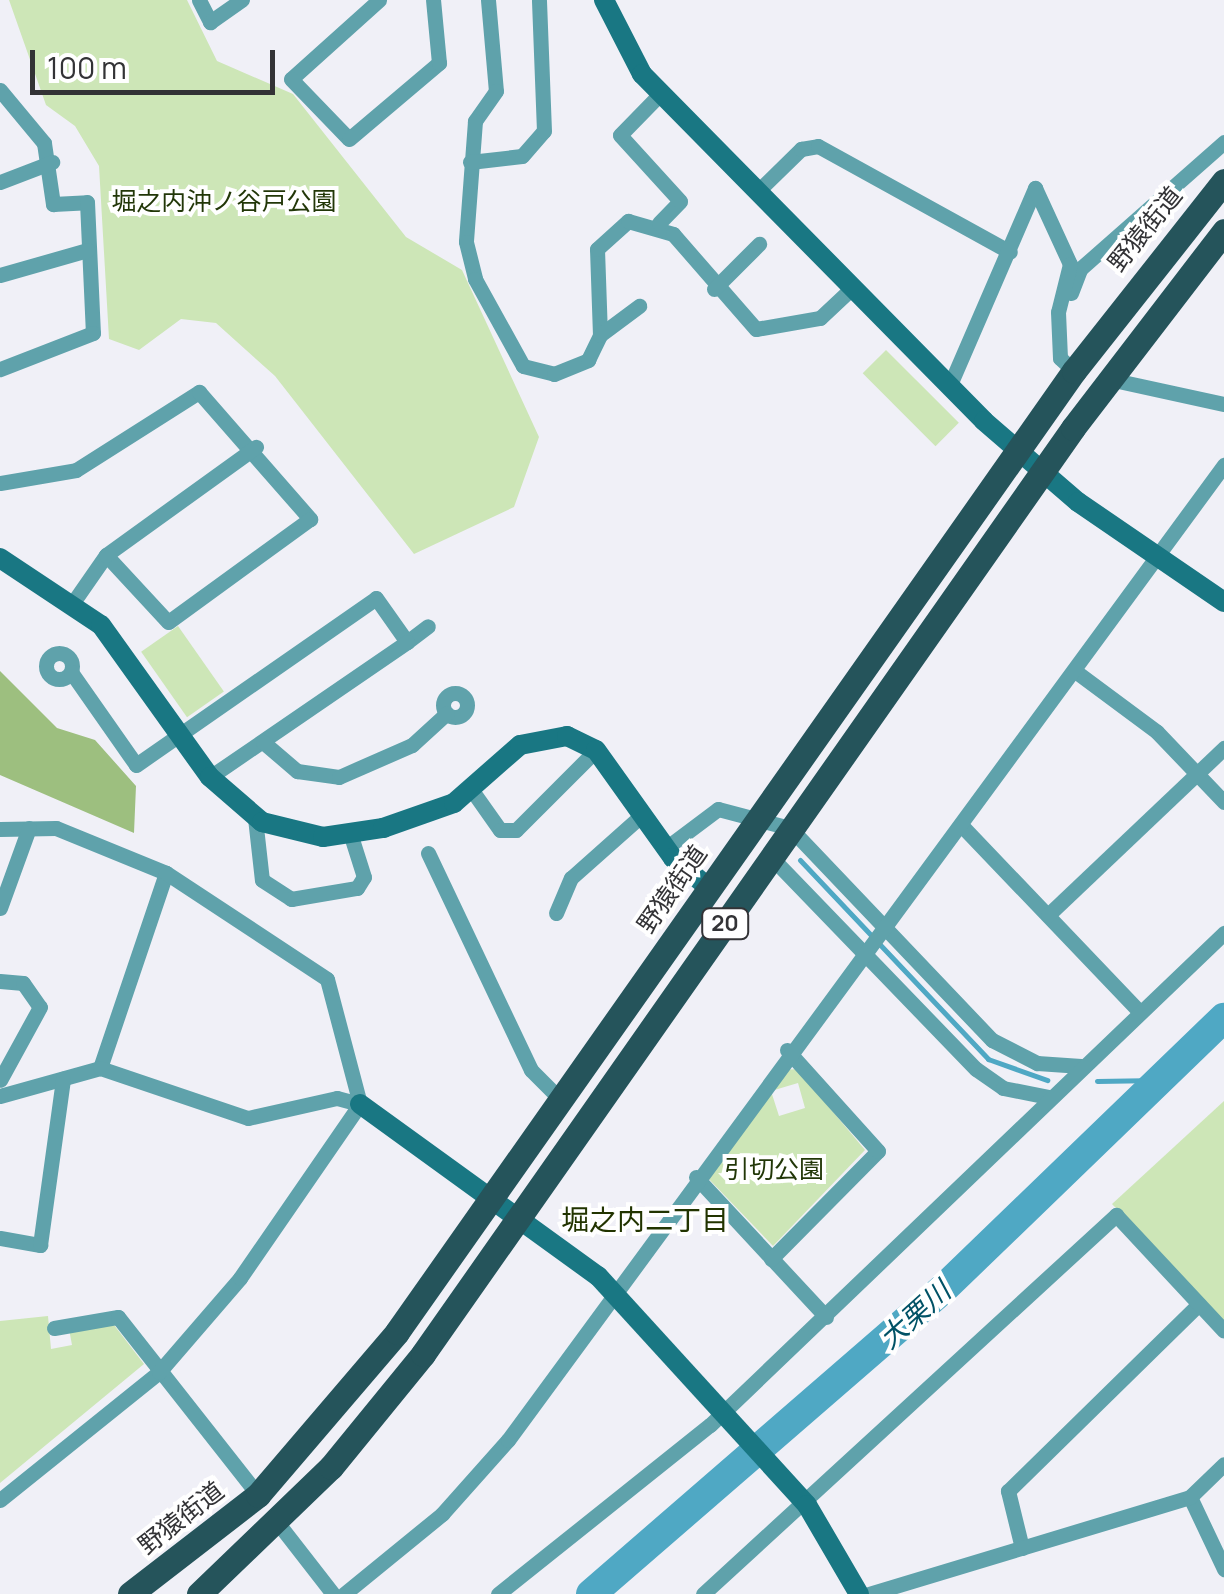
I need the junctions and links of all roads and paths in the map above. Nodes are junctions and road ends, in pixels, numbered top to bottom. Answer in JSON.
{"nodes":[{"id":1,"x":199,"y":0,"type":"edge"},
{"id":2,"x":242,"y":0,"type":"edge"},
{"id":3,"x":378,"y":0,"type":"edge"},
{"id":4,"x":433,"y":0,"type":"edge"},
{"id":5,"x":488,"y":0,"type":"edge"},
{"id":6,"x":539,"y":0,"type":"edge"},
{"id":7,"x":604,"y":0,"type":"edge"},
{"id":8,"x":0,"y":90,"type":"edge"},
{"id":9,"x":660,"y":94,"type":"junction"},
{"id":10,"x":1224,"y":142,"type":"edge"},
{"id":11,"x":52,"y":162,"type":"junction"},
{"id":12,"x":470,"y":162,"type":"junction"},
{"id":13,"x":0,"y":182,"type":"edge"},
{"id":14,"x":1209,"y":184,"type":"edge"},
{"id":15,"x":757,"y":192,"type":"junction"},
{"id":16,"x":659,"y":223,"type":"junction"},
{"id":17,"x":1224,"y":231,"type":"edge"},
{"id":18,"x":759,"y":244,"type":"dead end"},
{"id":19,"x":86,"y":250,"type":"junction"},
{"id":20,"x":1010,"y":252,"type":"junction"},
{"id":21,"x":0,"y":275,"type":"edge"},
{"id":22,"x":851,"y":289,"type":"junction"},
{"id":23,"x":714,"y":290,"type":"junction"},
{"id":24,"x":1072,"y":294,"type":"dead end"},
{"id":25,"x":640,"y":306,"type":"dead end"},
{"id":26,"x":600,"y":335,"type":"junction"},
{"id":27,"x":0,"y":369,"type":"edge"},
{"id":28,"x":1074,"y":371,"type":"junction"},
{"id":29,"x":1109,"y":379,"type":"junction"},
{"id":30,"x":950,"y":387,"type":"junction"},
{"id":31,"x":1224,"y":404,"type":"edge"},
{"id":32,"x":256,"y":447,"type":"junction"},
{"id":33,"x":1017,"y":452,"type":"junction"},
{"id":34,"x":1224,"y":465,"type":"edge"},
{"id":35,"x":1043,"y":474,"type":"junction"},
{"id":36,"x":0,"y":483,"type":"edge"},
{"id":37,"x":1158,"y":554,"type":"junction"},
{"id":38,"x":106,"y":555,"type":"junction"},
{"id":39,"x":0,"y":558,"type":"edge"},
{"id":40,"x":74,"y":602,"type":"junction"},
{"id":41,"x":1224,"y":602,"type":"edge"},
{"id":42,"x":428,"y":626,"type":"dead end"},
{"id":43,"x":407,"y":642,"type":"junction"},
{"id":44,"x":1075,"y":671,"type":"junction"},
{"id":45,"x":71,"y":672,"type":"dead end"},
{"id":46,"x":446,"y":714,"type":"dead end"},
{"id":47,"x":180,"y":734,"type":"junction"},
{"id":48,"x":263,"y":742,"type":"junction"},
{"id":49,"x":1224,"y":748,"type":"edge"},
{"id":50,"x":596,"y":750,"type":"junction"},
{"id":51,"x":1196,"y":774,"type":"junction"},
{"id":52,"x":210,"y":777,"type":"junction"},
{"id":53,"x":470,"y":789,"type":"junction"},
{"id":54,"x":1224,"y":802,"type":"edge"},
{"id":55,"x":642,"y":815,"type":"junction"},
{"id":56,"x":760,"y":816,"type":"junction"},
{"id":57,"x":255,"y":818,"type":"junction"},
{"id":58,"x":963,"y":827,"type":"junction"},
{"id":59,"x":28,"y":828,"type":"junction"},
{"id":60,"x":790,"y":828,"type":"junction"},
{"id":61,"x":0,"y":829,"type":"edge"},
{"id":62,"x":351,"y":836,"type":"junction"},
{"id":63,"x":666,"y":848,"type":"junction"},
{"id":64,"x":428,"y":853,"type":"dead end"},
{"id":65,"x":772,"y":858,"type":"junction"},
{"id":66,"x":166,"y":873,"type":"junction"},
{"id":67,"x":709,"y":888,"type":"junction"},
{"id":68,"x":0,"y":908,"type":"edge"},
{"id":69,"x":556,"y":913,"type":"dead end"},
{"id":70,"x":1048,"y":915,"type":"junction"},
{"id":71,"x":885,"y":926,"type":"junction"},
{"id":72,"x":1224,"y":933,"type":"edge"},
{"id":73,"x":861,"y":952,"type":"junction"},
{"id":74,"x":0,"y":981,"type":"edge"},
{"id":75,"x":1140,"y":1012,"type":"junction"},
{"id":76,"x":787,"y":1050,"type":"junction"},
{"id":77,"x":1081,"y":1066,"type":"junction"},
{"id":78,"x":100,"y":1068,"type":"junction"},
{"id":79,"x":62,"y":1079,"type":"junction"},
{"id":80,"x":0,"y":1080,"type":"edge"},
{"id":81,"x":0,"y":1096,"type":"edge"},
{"id":82,"x":1049,"y":1097,"type":"junction"},
{"id":83,"x":560,"y":1100,"type":"junction"},
{"id":84,"x":360,"y":1104,"type":"junction"},
{"id":85,"x":696,"y":1176,"type":"junction"},
{"id":86,"x":492,"y":1198,"type":"junction"},
{"id":87,"x":519,"y":1218,"type":"junction"},
{"id":88,"x":0,"y":1238,"type":"edge"},
{"id":89,"x":771,"y":1259,"type":"junction"},
{"id":90,"x":614,"y":1294,"type":"junction"},
{"id":91,"x":1199,"y":1304,"type":"junction"},
{"id":92,"x":826,"y":1316,"type":"junction"},
{"id":93,"x":54,"y":1328,"type":"dead end"},
{"id":94,"x":1224,"y":1331,"type":"edge"},
{"id":95,"x":159,"y":1372,"type":"junction"},
{"id":96,"x":728,"y":1419,"type":"junction"},
{"id":97,"x":1224,"y":1464,"type":"edge"},
{"id":98,"x":258,"y":1495,"type":"junction"},
{"id":99,"x":1190,"y":1497,"type":"junction"},
{"id":100,"x":0,"y":1500,"type":"edge"},
{"id":101,"x":807,"y":1505,"type":"junction"},
{"id":102,"x":277,"y":1522,"type":"junction"},
{"id":103,"x":1022,"y":1548,"type":"junction"},
{"id":104,"x":1224,"y":1569,"type":"edge"},
{"id":105,"x":130,"y":1594,"type":"edge"},
{"id":106,"x":199,"y":1594,"type":"edge"},
{"id":107,"x":334,"y":1594,"type":"edge"},
{"id":108,"x":344,"y":1594,"type":"edge"},
{"id":109,"x":498,"y":1594,"type":"edge"},
{"id":110,"x":702,"y":1594,"type":"edge"},
{"id":111,"x":859,"y":1594,"type":"edge"},
{"id":112,"x":869,"y":1594,"type":"edge"}],
"edges":[{"from":1,"to":2,"type":"street"},
{"from":3,"to":4,"type":"street"},
{"from":5,"to":12,"type":"street"},
{"from":6,"to":12,"type":"street"},
{"from":7,"to":9,"type":"street"},
{"from":8,"to":11,"type":"street"},
{"from":9,"to":15,"type":"street"},
{"from":9,"to":16,"type":"street"},
{"from":10,"to":14,"type":"street"},
{"from":11,"to":13,"type":"street"},
{"from":11,"to":19,"type":"street"},
{"from":12,"to":26,"type":"street"},
{"from":14,"to":24,"type":"street"},
{"from":14,"to":28,"type":"main road","name":"野猿街道","number":"20"},
{"from":15,"to":20,"type":"street"},
{"from":15,"to":22,"type":"street"},
{"from":16,"to":23,"type":"street"},
{"from":16,"to":26,"type":"street"},
{"from":17,"to":29,"type":"main road","number":"20"},
{"from":18,"to":23,"type":"street"},
{"from":19,"to":21,"type":"street"},
{"from":19,"to":27,"type":"street"},
{"from":20,"to":28,"type":"street"},
{"from":20,"to":30,"type":"street"},
{"from":22,"to":23,"type":"street"},
{"from":22,"to":30,"type":"street"},
{"from":25,"to":26,"type":"street"},
{"from":28,"to":33,"type":"main road","name":"野猿街道","number":"20"},
{"from":29,"to":31,"type":"street"},
{"from":29,"to":35,"type":"main road","number":"20"},
{"from":30,"to":33,"type":"street"},
{"from":32,"to":36,"type":"street"},
{"from":32,"to":38,"type":"street"},
{"from":32,"to":38,"type":"street"},
{"from":33,"to":35,"type":"street"},
{"from":33,"to":56,"type":"main road","name":"野猿街道","number":"20"},
{"from":34,"to":37,"type":"street"},
{"from":35,"to":37,"type":"street"},
{"from":35,"to":60,"type":"main road","number":"20"},
{"from":37,"to":41,"type":"street"},
{"from":37,"to":44,"type":"street"},
{"from":38,"to":40,"type":"street"},
{"from":39,"to":40,"type":"street"},
{"from":40,"to":47,"type":"street"},
{"from":42,"to":43,"type":"street"},
{"from":43,"to":47,"type":"street"},
{"from":43,"to":48,"type":"street"},
{"from":44,"to":51,"type":"street"},
{"from":44,"to":58,"type":"street"},
{"from":45,"to":47,"type":"street"},
{"from":46,"to":48,"type":"street"},
{"from":47,"to":52,"type":"street"},
{"from":48,"to":52,"type":"street"},
{"from":49,"to":51,"type":"street"},
{"from":50,"to":53,"type":"street"},
{"from":50,"to":53,"type":"street"},
{"from":50,"to":55,"type":"street"},
{"from":51,"to":54,"type":"street"},
{"from":51,"to":70,"type":"street"},
{"from":52,"to":57,"type":"street"},
{"from":53,"to":62,"type":"street"},
{"from":55,"to":63,"type":"street"},
{"from":55,"to":69,"type":"street"},
{"from":56,"to":60,"type":"street"},
{"from":56,"to":63,"type":"street"},
{"from":56,"to":67,"type":"main road","name":"野猿街道","number":"20"},
{"from":57,"to":62,"type":"street"},
{"from":57,"to":62,"type":"street"},
{"from":58,"to":70,"type":"street"},
{"from":58,"to":71,"type":"street"},
{"from":59,"to":61,"type":"street"},
{"from":59,"to":66,"type":"street"},
{"from":59,"to":68,"type":"street"},
{"from":60,"to":65,"type":"main road","number":"20"},
{"from":60,"to":71,"type":"street"},
{"from":63,"to":67,"type":"street"},
{"from":64,"to":83,"type":"street"},
{"from":65,"to":73,"type":"street"},
{"from":65,"to":87,"type":"main road","number":"20"},
{"from":66,"to":78,"type":"street"},
{"from":66,"to":84,"type":"street"},
{"from":67,"to":83,"type":"main road","name":"野猿街道","number":"20"},
{"from":70,"to":75,"type":"street"},
{"from":71,"to":73,"type":"street"},
{"from":71,"to":77,"type":"street"},
{"from":72,"to":75,"type":"street"},
{"from":73,"to":76,"type":"street"},
{"from":73,"to":82,"type":"street"},
{"from":74,"to":80,"type":"street"},
{"from":75,"to":77,"type":"street"},
{"from":76,"to":85,"type":"street"},
{"from":76,"to":89,"type":"street"},
{"from":77,"to":82,"type":"street"},
{"from":78,"to":79,"type":"street"},
{"from":78,"to":84,"type":"street"},
{"from":79,"to":81,"type":"street"},
{"from":79,"to":88,"type":"street"},
{"from":82,"to":92,"type":"street"},
{"from":83,"to":86,"type":"main road","name":"野猿街道","number":"20"},
{"from":84,"to":86,"type":"street"},
{"from":84,"to":95,"type":"street"},
{"from":85,"to":89,"type":"street"},
{"from":85,"to":90,"type":"street"},
{"from":86,"to":87,"type":"street"},
{"from":86,"to":98,"type":"main road","name":"野猿街道","number":"20"},
{"from":87,"to":90,"type":"street"},
{"from":87,"to":102,"type":"main road","number":"20"},
{"from":89,"to":92,"type":"street"},
{"from":90,"to":96,"type":"street"},
{"from":90,"to":108,"type":"street"},
{"from":91,"to":94,"type":"street"},
{"from":91,"to":101,"type":"street"},
{"from":91,"to":103,"type":"street"},
{"from":92,"to":96,"type":"street"},
{"from":93,"to":95,"type":"street"},
{"from":95,"to":98,"type":"street"},
{"from":95,"to":100,"type":"street"},
{"from":96,"to":101,"type":"street"},
{"from":96,"to":109,"type":"street"},
{"from":97,"to":99,"type":"street"},
{"from":98,"to":105,"type":"main road","name":"野猿街道","number":"20"},
{"from":99,"to":103,"type":"street"},
{"from":99,"to":104,"type":"street"},
{"from":101,"to":110,"type":"street"},
{"from":101,"to":111,"type":"street"},
{"from":102,"to":106,"type":"main road","number":"20"},
{"from":102,"to":107,"type":"street"},
{"from":103,"to":112,"type":"street"}]}
